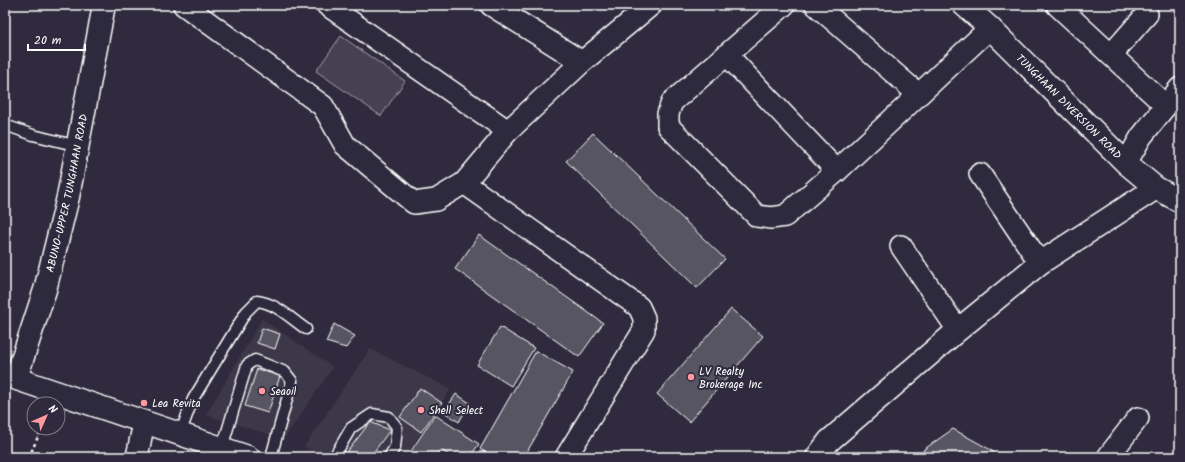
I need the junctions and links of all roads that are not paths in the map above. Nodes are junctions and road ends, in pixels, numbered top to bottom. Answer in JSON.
{"nodes":[{"id":1,"x":104,"y":5,"type":"edge"},
{"id":2,"x":184,"y":5,"type":"edge"},
{"id":3,"x":328,"y":5,"type":"edge"},
{"id":4,"x":491,"y":5,"type":"edge"},
{"id":5,"x":784,"y":5,"type":"edge"},
{"id":6,"x":816,"y":5,"type":"edge"},
{"id":7,"x":964,"y":5,"type":"edge"},
{"id":8,"x":1057,"y":5,"type":"edge"},
{"id":9,"x":648,"y":6,"type":"edge"},
{"id":10,"x":1147,"y":14,"type":"dead end"},
{"id":11,"x":990,"y":28,"type":"junction"},
{"id":12,"x":727,"y":55,"type":"junction"},
{"id":13,"x":1111,"y":56,"type":"junction"},
{"id":14,"x":582,"y":62,"type":"junction"},
{"id":15,"x":1180,"y":88,"type":"edge"},
{"id":16,"x":918,"y":94,"type":"junction"},
{"id":17,"x":1166,"y":106,"type":"junction"},
{"id":18,"x":5,"y":125,"type":"edge"},
{"id":19,"x":508,"y":131,"type":"junction"},
{"id":20,"x":78,"y":146,"type":"junction"},
{"id":21,"x":1126,"y":163,"type":"junction"},
{"id":22,"x":837,"y":171,"type":"junction"},
{"id":23,"x":980,"y":174,"type":"dead end"},
{"id":24,"x":464,"y":182,"type":"junction"},
{"id":25,"x":1156,"y":188,"type":"junction"},
{"id":26,"x":1180,"y":201,"type":"edge"},
{"id":27,"x":901,"y":246,"type":"dead end"},
{"id":28,"x":1040,"y":263,"type":"junction"},
{"id":29,"x":306,"y":330,"type":"dead end"},
{"id":30,"x":958,"y":330,"type":"junction"},
{"id":31,"x":11,"y":377,"type":"edge"},
{"id":32,"x":1138,"y":418,"type":"dead end"},
{"id":33,"x":144,"y":422,"type":"junction"},
{"id":34,"x":180,"y":434,"type":"junction"},
{"id":35,"x":222,"y":448,"type":"junction"},
{"id":36,"x":137,"y":457,"type":"edge"},
{"id":37,"x":248,"y":457,"type":"edge"},
{"id":38,"x":271,"y":457,"type":"edge"},
{"id":39,"x":334,"y":457,"type":"edge"},
{"id":40,"x":389,"y":457,"type":"edge"},
{"id":41,"x":566,"y":457,"type":"edge"},
{"id":42,"x":817,"y":457,"type":"edge"},
{"id":43,"x":1108,"y":457,"type":"edge"}],
"edges":[{"from":1,"to":20,"type":"main road","name":"ABUNO-UPPER TUNGHAAN ROAD"},
{"from":2,"to":24,"type":"street"},
{"from":3,"to":19,"type":"street"},
{"from":4,"to":14,"type":"street"},
{"from":5,"to":12,"type":"street"},
{"from":6,"to":16,"type":"street"},
{"from":7,"to":11,"type":"main road","name":"TUNGHAAN DIVERSION ROAD"},
{"from":8,"to":13,"type":"street"},
{"from":9,"to":14,"type":"street"},
{"from":10,"to":13,"type":"street"},
{"from":11,"to":16,"type":"street"},
{"from":11,"to":21,"type":"main road","name":"TUNGHAAN DIVERSION ROAD"},
{"from":12,"to":22,"type":"street"},
{"from":12,"to":22,"type":"street"},
{"from":13,"to":17,"type":"street"},
{"from":14,"to":19,"type":"street"},
{"from":15,"to":17,"type":"street"},
{"from":16,"to":22,"type":"street"},
{"from":17,"to":21,"type":"street"},
{"from":18,"to":20,"type":"lane"},
{"from":19,"to":24,"type":"street"},
{"from":20,"to":31,"type":"main road","name":"ABUNO-UPPER TUNGHAAN ROAD"},
{"from":21,"to":25,"type":"main road","name":"TUNGHAAN DIVERSION ROAD"},
{"from":23,"to":28,"type":"street"},
{"from":24,"to":41,"type":"street"},
{"from":25,"to":26,"type":"main road","name":"TUNGHAAN DIVERSION ROAD"},
{"from":25,"to":28,"type":"main road"},
{"from":27,"to":30,"type":"street"},
{"from":28,"to":30,"type":"main road"},
{"from":29,"to":34,"type":"lane"},
{"from":30,"to":42,"type":"main road"},
{"from":31,"to":33,"type":"main road"},
{"from":32,"to":43,"type":"street"},
{"from":33,"to":34,"type":"main road"},
{"from":33,"to":36,"type":"street"},
{"from":34,"to":35,"type":"main road"},
{"from":35,"to":37,"type":"main road"},
{"from":35,"to":38,"type":"lane"},
{"from":39,"to":40,"type":"lane"}]}
